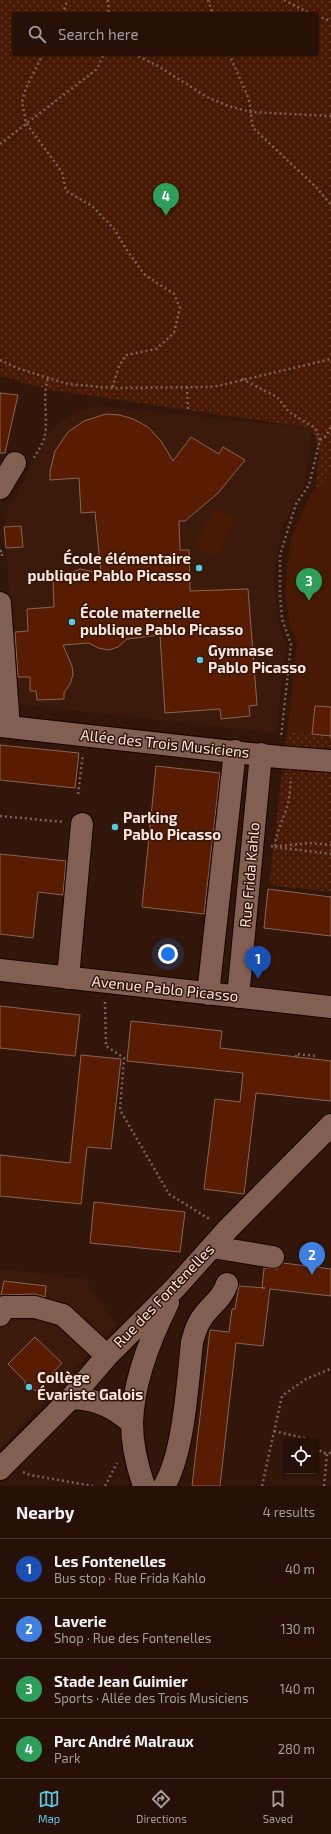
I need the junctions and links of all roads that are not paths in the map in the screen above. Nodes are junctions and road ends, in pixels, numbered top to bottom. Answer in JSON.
{"nodes":[{"id":1,"x":15,"y":463,"type":"road end"},
{"id":2,"x":0,"y":488,"type":"edge"},
{"id":3,"x":0,"y":603,"type":"edge"},
{"id":4,"x":5,"y":726,"type":"edge"},
{"id":5,"x":235,"y":751,"type":"junction"},
{"id":6,"x":276,"y":756,"type":"junction"},
{"id":7,"x":331,"y":761,"type":"edge"},
{"id":8,"x":82,"y":824,"type":"road end"},
{"id":9,"x":90,"y":899,"type":"dead end"},
{"id":10,"x":0,"y":970,"type":"edge"},
{"id":11,"x":75,"y":978,"type":"junction"},
{"id":12,"x":208,"y":994,"type":"junction"},
{"id":13,"x":238,"y":997,"type":"junction"},
{"id":14,"x":331,"y":1007,"type":"edge"},
{"id":15,"x":331,"y":1125,"type":"edge"},
{"id":16,"x":212,"y":1247,"type":"junction"},
{"id":17,"x":273,"y":1257,"type":"dead end"},
{"id":18,"x":227,"y":1284,"type":"dead end"},
{"id":19,"x":176,"y":1287,"type":"junction"},
{"id":20,"x":0,"y":1315,"type":"edge"},
{"id":21,"x":107,"y":1356,"type":"junction"},
{"id":22,"x":71,"y":1398,"type":"junction"},
{"id":23,"x":132,"y":1423,"type":"junction"},
{"id":24,"x":3,"y":1466,"type":"edge"},
{"id":25,"x":144,"y":1486,"type":"edge"},
{"id":26,"x":164,"y":1486,"type":"edge"}],
"edges":[{"from":1,"to":2,"type":"street"},
{"from":3,"to":4,"type":"street"},
{"from":4,"to":5,"type":"street","name":"Allée des Trois Musiciens"},
{"from":5,"to":6,"type":"street","name":"Allée des Trois Musiciens"},
{"from":5,"to":12,"type":"street"},
{"from":6,"to":7,"type":"street","name":"Allée des Trois Musiciens"},
{"from":6,"to":13,"type":"street","name":"Rue Frida Kahlo"},
{"from":8,"to":11,"type":"street"},
{"from":9,"to":11,"type":"street"},
{"from":10,"to":11,"type":"street","name":"Avenue Pablo Picasso"},
{"from":11,"to":12,"type":"street","name":"Avenue Pablo Picasso"},
{"from":12,"to":13,"type":"street","name":"Avenue Pablo Picasso"},
{"from":13,"to":14,"type":"street","name":"Avenue Pablo Picasso"},
{"from":15,"to":16,"type":"street","name":"Rue des Fontenelles"},
{"from":16,"to":17,"type":"street"},
{"from":16,"to":19,"type":"street","name":"Rue des Fontenelles"},
{"from":18,"to":26,"type":"street"},
{"from":19,"to":21,"type":"street","name":"Rue des Fontenelles"},
{"from":19,"to":23,"type":"street"},
{"from":20,"to":21,"type":"street"},
{"from":21,"to":22,"type":"street","name":"Rue des Fontenelles"},
{"from":22,"to":23,"type":"street"},
{"from":22,"to":24,"type":"street","name":"Rue des Fontenelles"},
{"from":23,"to":25,"type":"street"}]}
